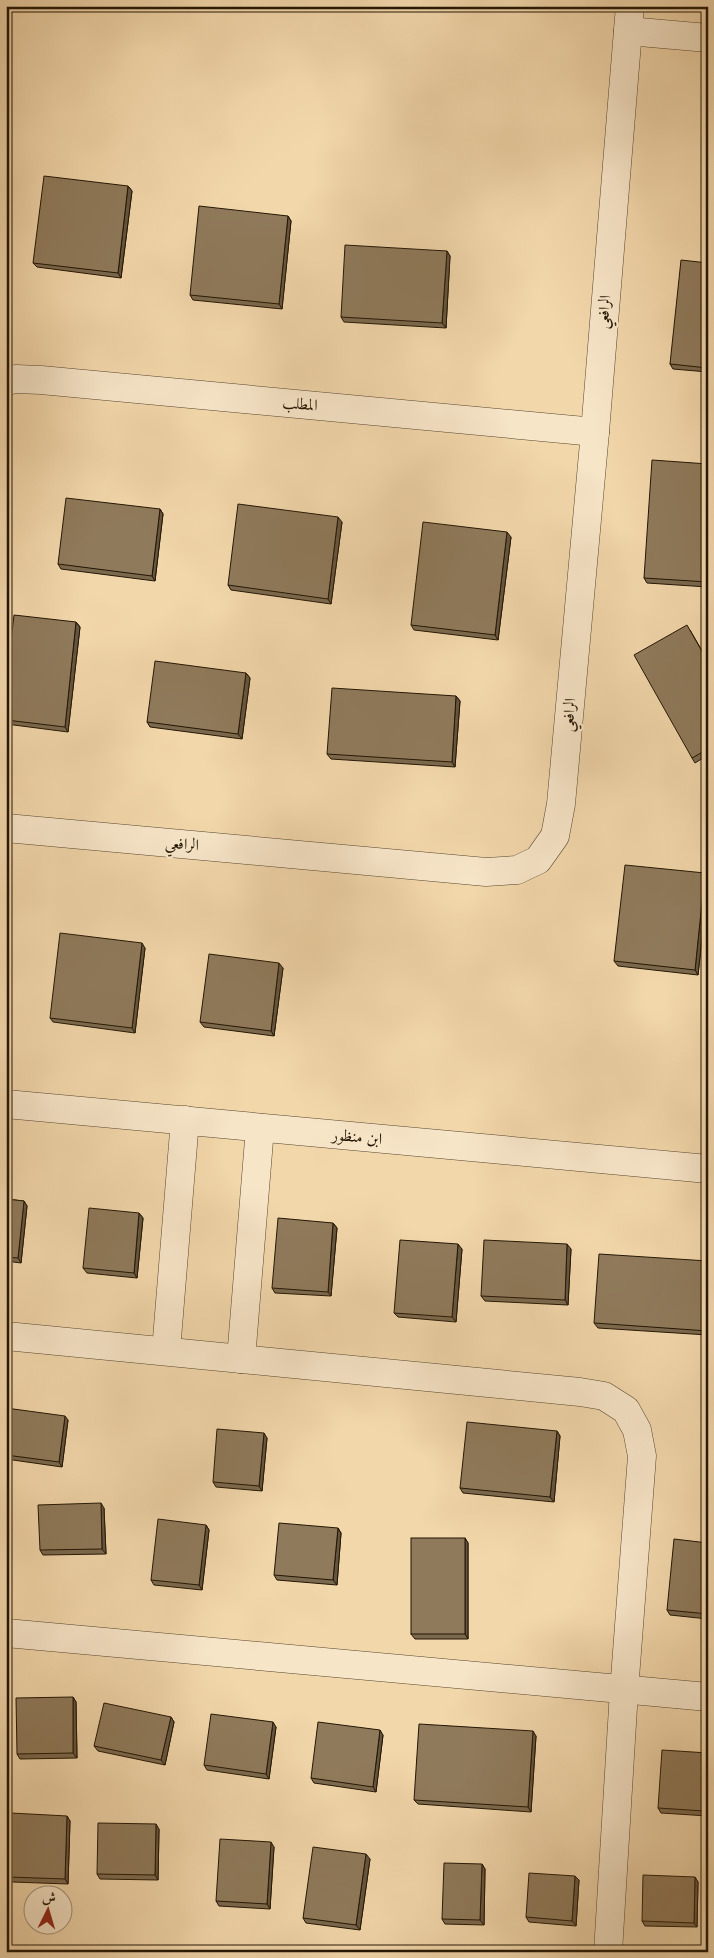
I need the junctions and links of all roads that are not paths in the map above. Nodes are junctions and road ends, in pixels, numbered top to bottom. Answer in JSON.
{"nodes":[{"id":1,"x":629,"y":19,"type":"edge"},
{"id":2,"x":708,"y":38,"type":"edge"},
{"id":3,"x":6,"y":381,"type":"edge"},
{"id":4,"x":595,"y":432,"type":"junction"},
{"id":5,"x":6,"y":828,"type":"edge"},
{"id":6,"x":6,"y":1104,"type":"edge"},
{"id":7,"x":185,"y":1120,"type":"junction"},
{"id":8,"x":260,"y":1128,"type":"junction"},
{"id":9,"x":708,"y":1169,"type":"edge"},
{"id":10,"x":6,"y":1336,"type":"edge"},
{"id":11,"x":166,"y":1352,"type":"junction"},
{"id":12,"x":241,"y":1359,"type":"junction"},
{"id":13,"x":6,"y":1634,"type":"edge"},
{"id":14,"x":624,"y":1691,"type":"junction"},
{"id":15,"x":708,"y":1697,"type":"edge"},
{"id":16,"x":608,"y":1952,"type":"edge"}],
"edges":[{"from":1,"to":2,"type":"street","name":"الرافعي"},
{"from":1,"to":4,"type":"street","name":"الرافعي"},
{"from":3,"to":4,"type":"street","name":"المطلب"},
{"from":4,"to":5,"type":"street","name":"الرافعي"},
{"from":6,"to":7,"type":"street","name":"ابن منظور"},
{"from":7,"to":8,"type":"street","name":"ابن منظور"},
{"from":7,"to":11,"type":"street"},
{"from":8,"to":9,"type":"street","name":"ابن منظور"},
{"from":8,"to":12,"type":"street"},
{"from":10,"to":11,"type":"street"},
{"from":11,"to":12,"type":"street"},
{"from":12,"to":14,"type":"street"},
{"from":13,"to":14,"type":"street"},
{"from":14,"to":15,"type":"street"},
{"from":14,"to":16,"type":"street"}]}
